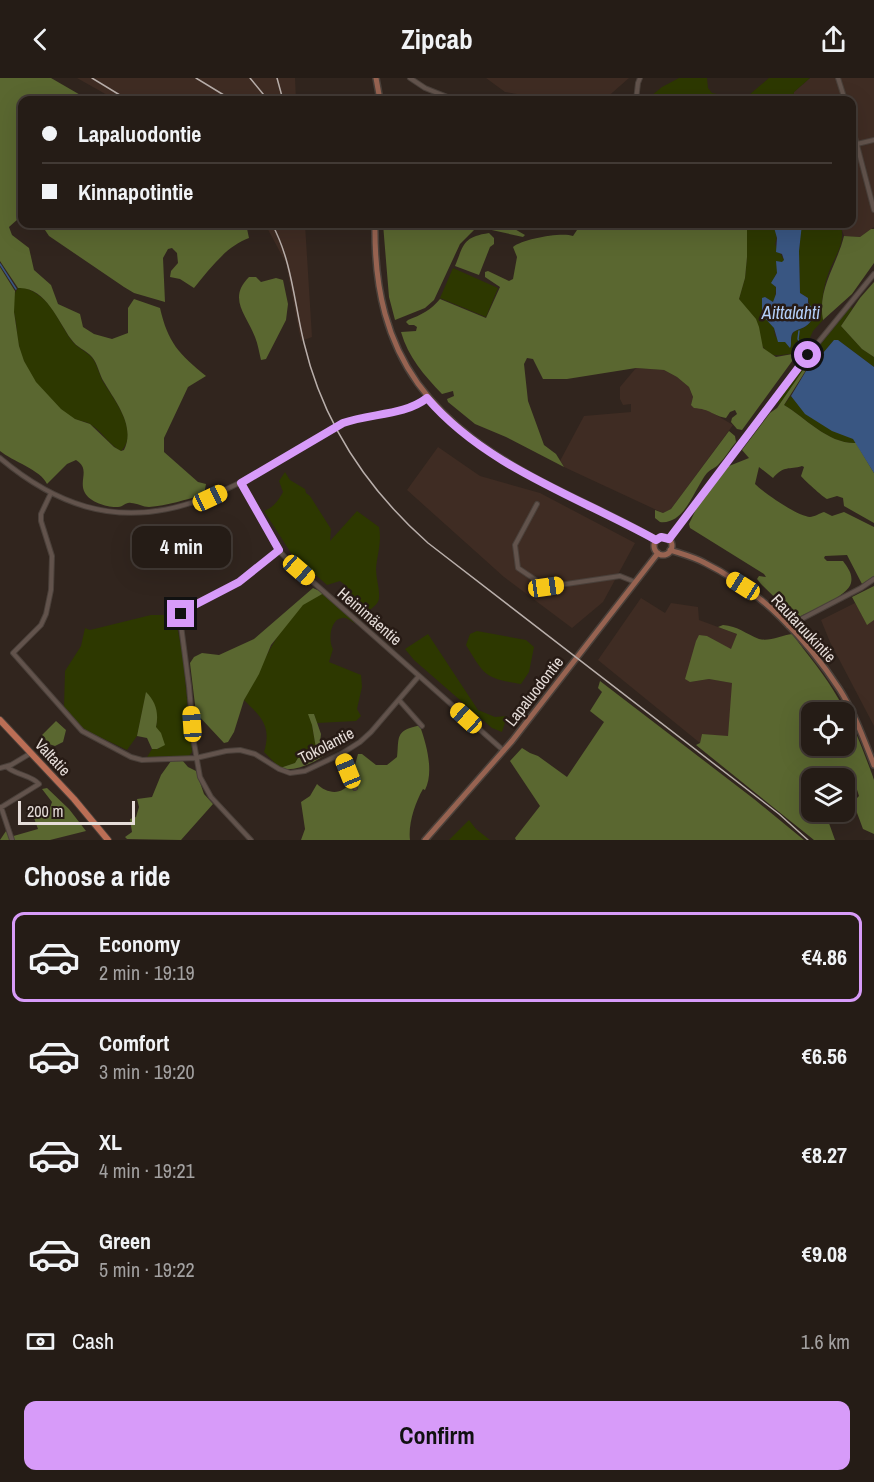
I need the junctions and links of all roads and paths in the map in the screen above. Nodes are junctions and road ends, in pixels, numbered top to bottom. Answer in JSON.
{"nodes":[{"id":1,"x":375,"y":78,"type":"edge"},
{"id":2,"x":410,"y":78,"type":"edge"},
{"id":3,"x":640,"y":78,"type":"edge"},
{"id":4,"x":838,"y":78,"type":"edge"},
{"id":5,"x":379,"y":96,"type":"edge"},
{"id":6,"x":446,"y":96,"type":"edge"},
{"id":7,"x":636,"y":96,"type":"edge"},
{"id":8,"x":844,"y":96,"type":"edge"},
{"id":9,"x":856,"y":140,"type":"edge"},
{"id":10,"x":874,"y":140,"type":"edge"},
{"id":11,"x":857,"y":144,"type":"junction"},
{"id":12,"x":874,"y":210,"type":"edge"},
{"id":13,"x":375,"y":228,"type":"edge"},
{"id":14,"x":874,"y":274,"type":"edge"},
{"id":15,"x":427,"y":398,"type":"junction"},
{"id":16,"x":0,"y":458,"type":"edge"},
{"id":17,"x":241,"y":483,"type":"junction"},
{"id":18,"x":51,"y":493,"type":"junction"},
{"id":19,"x":537,"y":504,"type":"dead end"},
{"id":20,"x":669,"y":539,"type":"junction"},
{"id":21,"x":656,"y":540,"type":"junction"},
{"id":22,"x":279,"y":550,"type":"junction"},
{"id":23,"x":670,"y":550,"type":"junction"},
{"id":24,"x":658,"y":553,"type":"junction"},
{"id":25,"x":874,"y":579,"type":"edge"},
{"id":26,"x":635,"y":582,"type":"junction"},
{"id":27,"x":788,"y":626,"type":"junction"},
{"id":28,"x":419,"y":676,"type":"junction"},
{"id":29,"x":399,"y":700,"type":"junction"},
{"id":30,"x":0,"y":720,"type":"edge"},
{"id":31,"x":422,"y":726,"type":"dead end"},
{"id":32,"x":504,"y":751,"type":"junction"},
{"id":33,"x":31,"y":753,"type":"junction"},
{"id":34,"x":341,"y":754,"type":"junction"},
{"id":35,"x":196,"y":758,"type":"junction"},
{"id":36,"x":874,"y":765,"type":"edge"},
{"id":37,"x":7,"y":767,"type":"junction"},
{"id":38,"x":0,"y":768,"type":"edge"},
{"id":39,"x":355,"y":788,"type":"dead end"},
{"id":40,"x":1,"y":808,"type":"edge"},
{"id":41,"x":12,"y":840,"type":"edge"},
{"id":42,"x":108,"y":840,"type":"edge"},
{"id":43,"x":251,"y":840,"type":"edge"},
{"id":44,"x":425,"y":840,"type":"edge"}],
"edges":[{"from":1,"to":5,"type":"main road"},
{"from":2,"to":6,"type":"street"},
{"from":3,"to":7,"type":"street"},
{"from":4,"to":8,"type":"street"},
{"from":9,"to":11,"type":"street"},
{"from":10,"to":11,"type":"street"},
{"from":11,"to":12,"type":"street"},
{"from":13,"to":15,"type":"main road"},
{"from":14,"to":20,"type":"street"},
{"from":15,"to":17,"type":"street","bridge":true},
{"from":15,"to":21,"type":"main road"},
{"from":16,"to":18,"type":"street"},
{"from":17,"to":18,"type":"street"},
{"from":17,"to":22,"type":"street","name":"Heinimäentie"},
{"from":18,"to":35,"type":"street","name":"Tokolantie"},
{"from":19,"to":26,"type":"street"},
{"from":20,"to":21,"type":"main road"},
{"from":20,"to":23,"type":"main road"},
{"from":21,"to":24,"type":"main road"},
{"from":22,"to":28,"type":"street","name":"Heinimäentie"},
{"from":22,"to":35,"type":"street"},
{"from":23,"to":24,"type":"main road"},
{"from":23,"to":27,"type":"main road","name":"Rautaruukintie"},
{"from":24,"to":26,"type":"main road","name":"Lapaluodontie"},
{"from":25,"to":27,"type":"street"},
{"from":26,"to":32,"type":"main road","name":"Lapaluodontie"},
{"from":27,"to":36,"type":"main road","name":"Rautaruukintie"},
{"from":28,"to":29,"type":"street","name":"Tokolantie"},
{"from":28,"to":32,"type":"street","name":"Heinimäentie"},
{"from":29,"to":31,"type":"street"},
{"from":29,"to":34,"type":"street","name":"Tokolantie"},
{"from":30,"to":33,"type":"highway","name":"Valtatie"},
{"from":32,"to":44,"type":"main road","name":"Lapaluodontie"},
{"from":33,"to":37,"type":"street"},
{"from":33,"to":42,"type":"highway","name":"Valtatie"},
{"from":34,"to":35,"type":"street","name":"Tokolantie"},
{"from":34,"to":39,"type":"street"},
{"from":35,"to":43,"type":"street"},
{"from":37,"to":38,"type":"street"},
{"from":37,"to":40,"type":"street"},
{"from":40,"to":41,"type":"street"}]}
